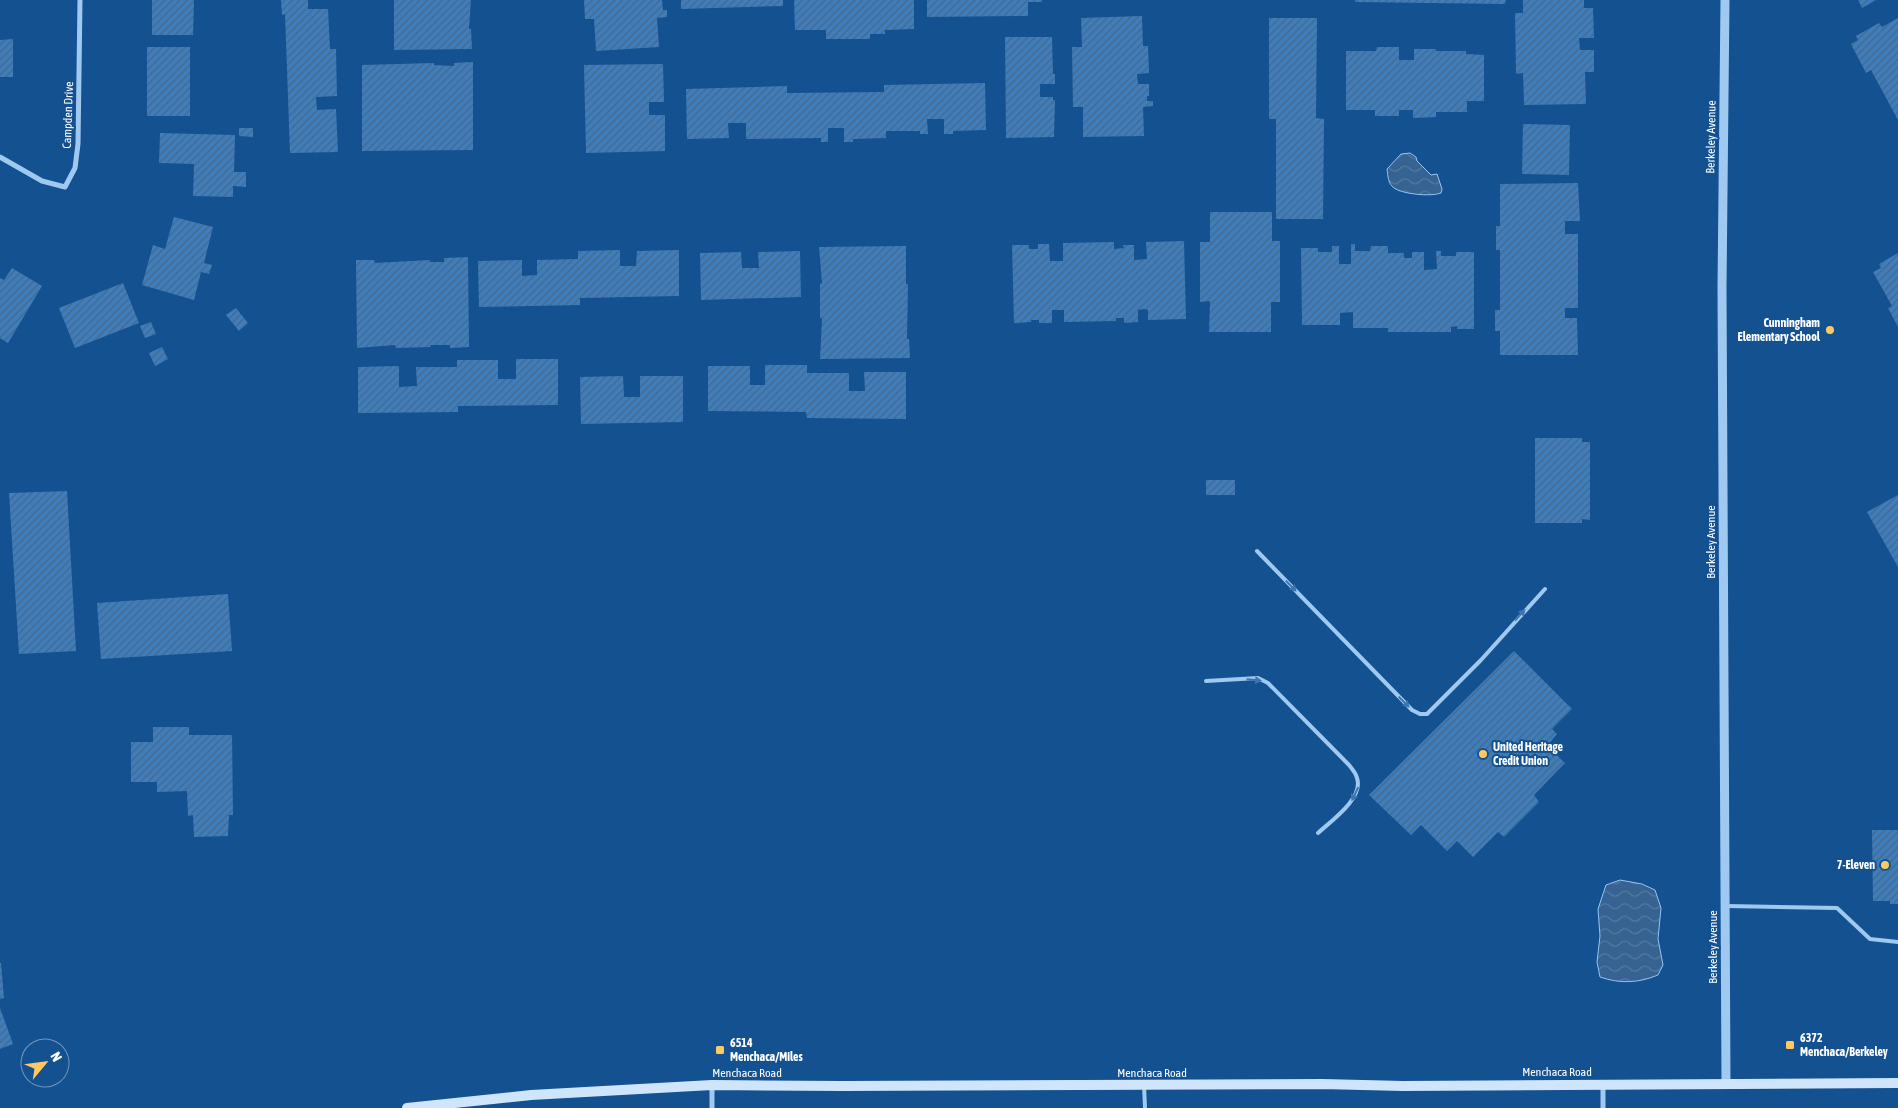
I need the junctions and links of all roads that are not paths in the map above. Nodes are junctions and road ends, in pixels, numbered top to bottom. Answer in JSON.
{"nodes":[{"id":1,"x":80,"y":0,"type":"edge"},
{"id":2,"x":1725,"y":0,"type":"edge"},
{"id":3,"x":0,"y":157,"type":"edge"},
{"id":4,"x":1256,"y":551,"type":"dead end"},
{"id":5,"x":1545,"y":589,"type":"dead end"},
{"id":6,"x":1206,"y":681,"type":"dead end"},
{"id":7,"x":1318,"y":833,"type":"dead end"},
{"id":8,"x":1726,"y":906,"type":"junction"},
{"id":9,"x":1898,"y":942,"type":"edge"},
{"id":10,"x":1898,"y":1083,"type":"edge"},
{"id":11,"x":1604,"y":1084,"type":"junction"},
{"id":12,"x":1726,"y":1084,"type":"junction"},
{"id":13,"x":712,"y":1085,"type":"junction"},
{"id":14,"x":1144,"y":1085,"type":"junction"},
{"id":15,"x":408,"y":1108,"type":"edge"},
{"id":16,"x":712,"y":1108,"type":"edge"},
{"id":17,"x":1145,"y":1108,"type":"edge"},
{"id":18,"x":1602,"y":1108,"type":"edge"}],
"edges":[{"from":1,"to":3,"type":"street","name":"Campden Drive"},
{"from":2,"to":8,"type":"street","name":"Berkeley Avenue"},
{"from":4,"to":5,"type":"lane","one_way":true},
{"from":6,"to":7,"type":"lane","one_way":true},
{"from":8,"to":9,"type":"lane"},
{"from":8,"to":12,"type":"street","name":"Berkeley Avenue"},
{"from":10,"to":12,"type":"main road","name":"Menchaca Road"},
{"from":11,"to":12,"type":"main road","name":"Menchaca Road"},
{"from":11,"to":14,"type":"main road","name":"Menchaca Road"},
{"from":11,"to":18,"type":"street"},
{"from":13,"to":14,"type":"main road","name":"Menchaca Road"},
{"from":13,"to":15,"type":"main road","name":"Menchaca Road"},
{"from":13,"to":16,"type":"street"},
{"from":14,"to":17,"type":"lane"}]}
